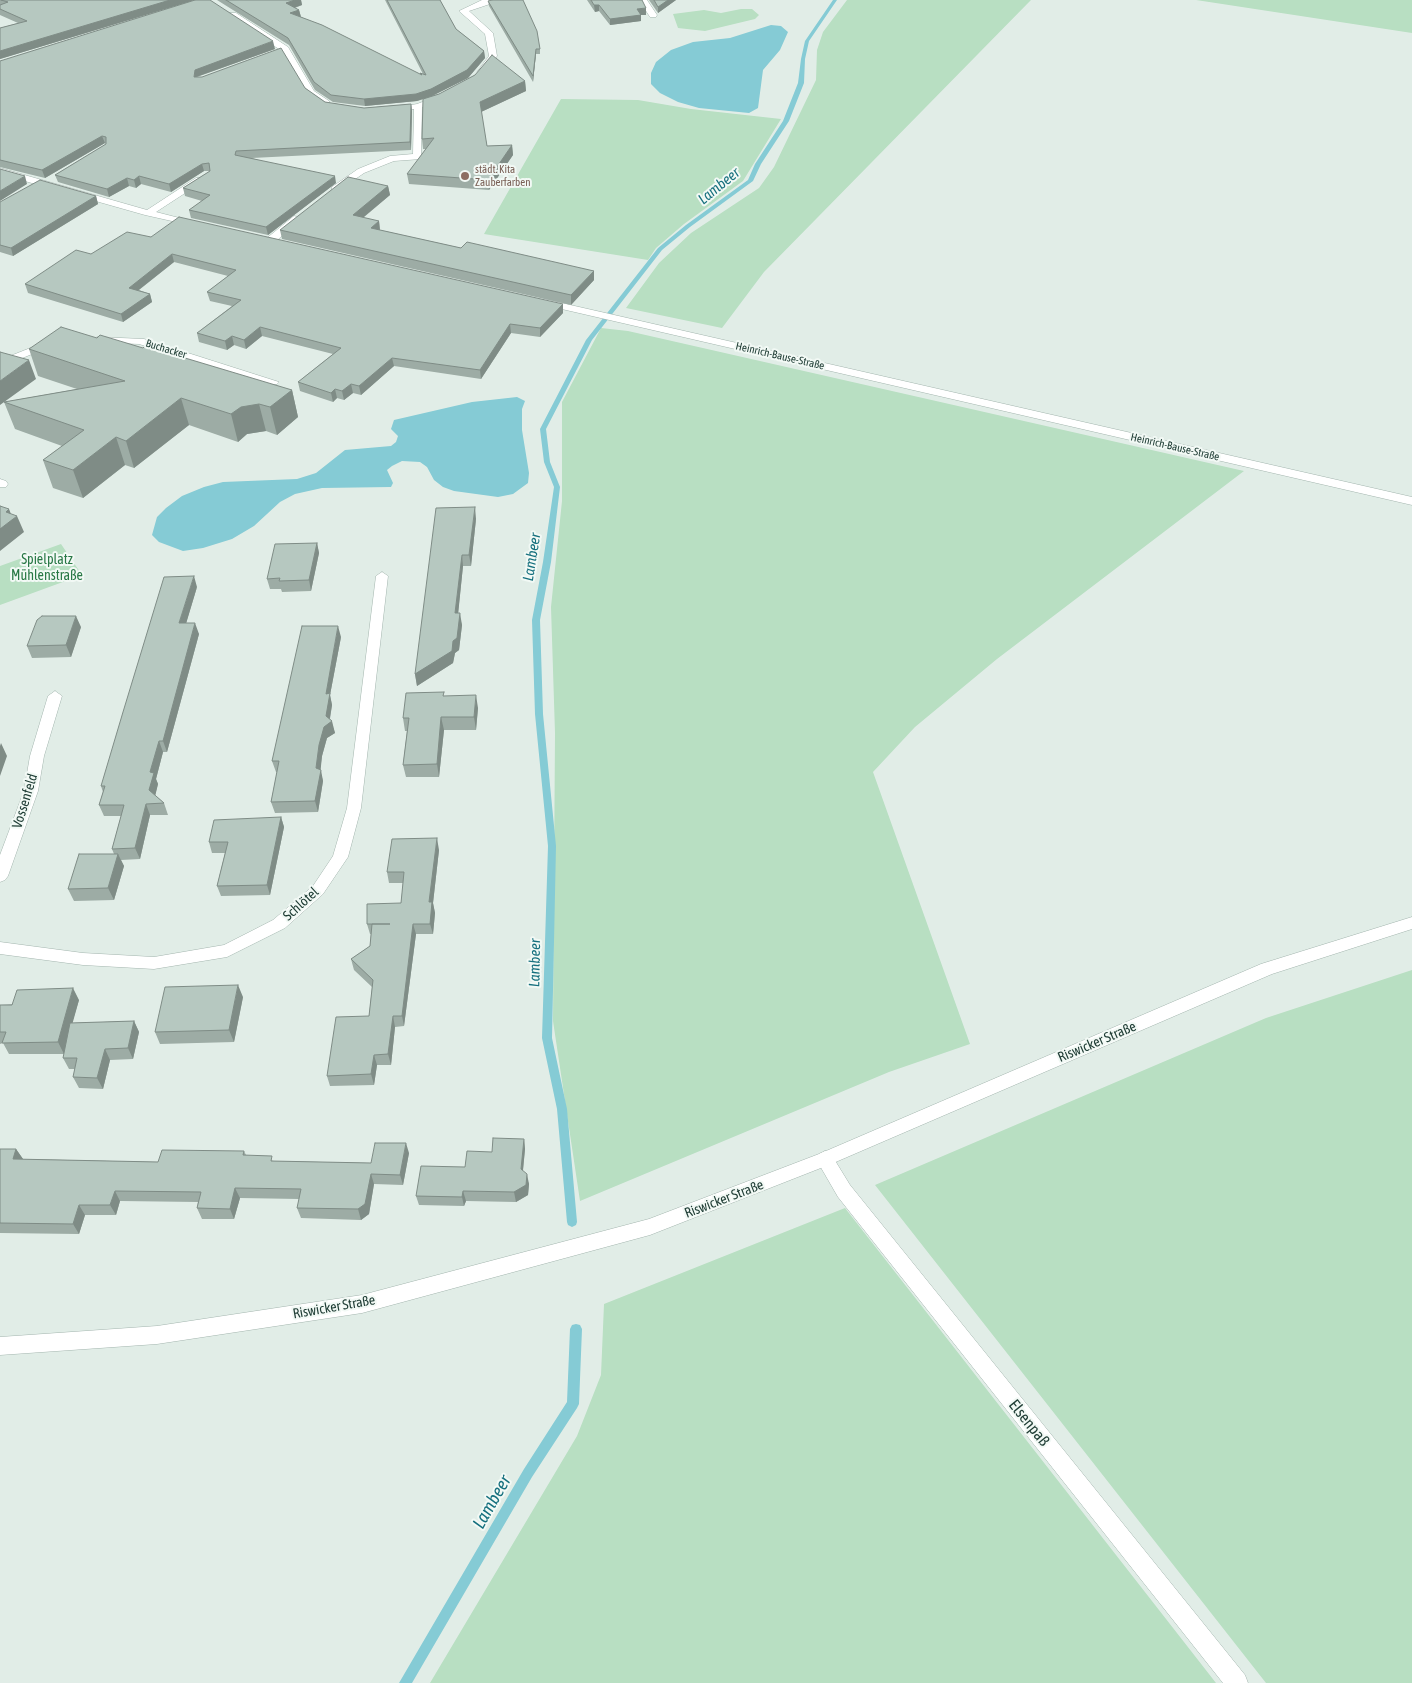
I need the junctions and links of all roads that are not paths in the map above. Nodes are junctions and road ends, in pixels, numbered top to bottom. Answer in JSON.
{"nodes":[{"id":1,"x":498,"y":0,"type":"edge"},
{"id":2,"x":643,"y":0,"type":"edge"},
{"id":3,"x":223,"y":10,"type":"edge"},
{"id":4,"x":653,"y":15,"type":"dead end"},
{"id":5,"x":472,"y":81,"type":"edge"},
{"id":6,"x":452,"y":92,"type":"edge"},
{"id":7,"x":418,"y":106,"type":"junction"},
{"id":8,"x":338,"y":107,"type":"edge"},
{"id":9,"x":384,"y":110,"type":"edge"},
{"id":10,"x":0,"y":171,"type":"edge"},
{"id":11,"x":208,"y":175,"type":"edge"},
{"id":12,"x":48,"y":181,"type":"junction"},
{"id":13,"x":24,"y":192,"type":"edge"},
{"id":14,"x":327,"y":195,"type":"edge"},
{"id":15,"x":305,"y":212,"type":"edge"},
{"id":16,"x":148,"y":213,"type":"junction"},
{"id":17,"x":205,"y":226,"type":"edge"},
{"id":18,"x":271,"y":240,"type":"edge"},
{"id":19,"x":534,"y":300,"type":"edge"},
{"id":20,"x":85,"y":340,"type":"edge"},
{"id":21,"x":58,"y":342,"type":"edge"},
{"id":22,"x":0,"y":364,"type":"edge"},
{"id":23,"x":273,"y":382,"type":"edge"},
{"id":24,"x":1412,"y":501,"type":"edge"},
{"id":25,"x":382,"y":576,"type":"dead end"},
{"id":26,"x":55,"y":696,"type":"dead end"},
{"id":27,"x":0,"y":876,"type":"edge"},
{"id":28,"x":1412,"y":923,"type":"edge"},
{"id":29,"x":0,"y":948,"type":"edge"},
{"id":30,"x":825,"y":1159,"type":"junction"},
{"id":31,"x":0,"y":1346,"type":"edge"},
{"id":32,"x":1236,"y":1683,"type":"edge"}],
"edges":[{"from":1,"to":5,"type":"street"},
{"from":2,"to":4,"type":"street"},
{"from":3,"to":8,"type":"street"},
{"from":6,"to":7,"type":"street"},
{"from":7,"to":9,"type":"street"},
{"from":7,"to":14,"type":"street"},
{"from":10,"to":12,"type":"street"},
{"from":11,"to":16,"type":"street"},
{"from":12,"to":13,"type":"street"},
{"from":12,"to":16,"type":"street"},
{"from":15,"to":18,"type":"street"},
{"from":16,"to":17,"type":"street"},
{"from":19,"to":24,"type":"street","name":"Heinrich-Bause-Straße"},
{"from":20,"to":23,"type":"street","name":"Buchacker"},
{"from":21,"to":22,"type":"street"},
{"from":25,"to":29,"type":"street","name":"Schlötel"},
{"from":26,"to":27,"type":"street","name":"Vossenfeld"},
{"from":28,"to":30,"type":"street","name":"Riswicker Straße"},
{"from":30,"to":31,"type":"street","name":"Riswicker Straße"},
{"from":30,"to":32,"type":"street","name":"Elsenpaß"}]}
